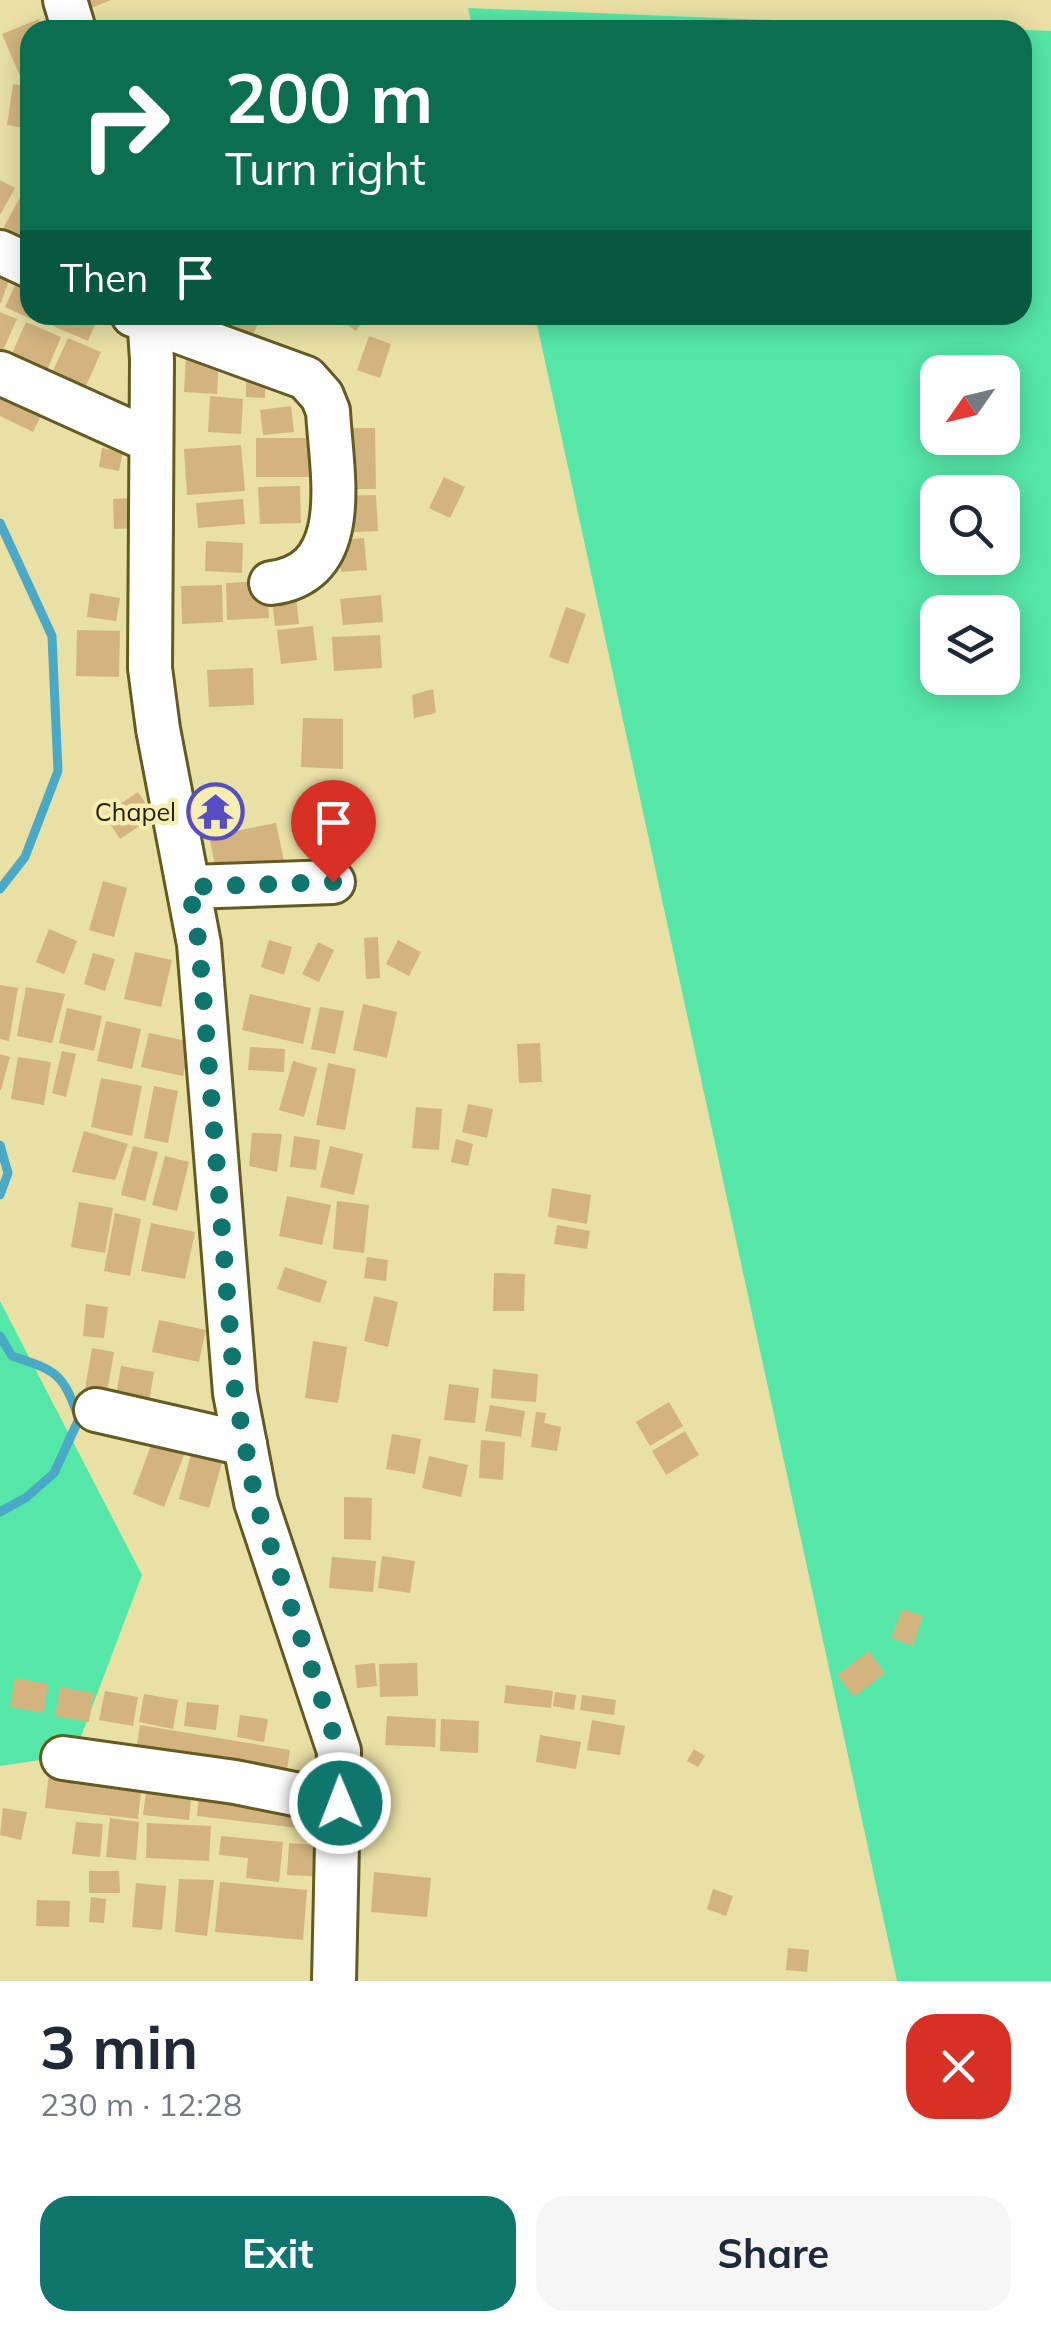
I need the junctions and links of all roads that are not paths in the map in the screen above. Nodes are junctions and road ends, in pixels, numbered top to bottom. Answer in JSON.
{"nodes":[{"id":1,"x":144,"y":325,"type":"edge"},
{"id":2,"x":163,"y":325,"type":"edge"},
{"id":3,"x":0,"y":373,"type":"edge"},
{"id":4,"x":151,"y":441,"type":"junction"},
{"id":5,"x":271,"y":583,"type":"dead end"},
{"id":6,"x":333,"y":882,"type":"dead end"},
{"id":7,"x":189,"y":887,"type":"junction"},
{"id":8,"x":96,"y":1410,"type":"dead end"},
{"id":9,"x":246,"y":1444,"type":"junction"},
{"id":10,"x":63,"y":1758,"type":"dead end"},
{"id":11,"x":340,"y":1803,"type":"junction"},
{"id":12,"x":334,"y":1981,"type":"edge"}],
"edges":[{"from":1,"to":4,"type":"street"},
{"from":2,"to":5,"type":"street"},
{"from":3,"to":4,"type":"street"},
{"from":4,"to":7,"type":"street"},
{"from":6,"to":7,"type":"street"},
{"from":7,"to":9,"type":"street"},
{"from":8,"to":9,"type":"street"},
{"from":9,"to":11,"type":"street"},
{"from":10,"to":11,"type":"street"},
{"from":11,"to":12,"type":"street"}]}
